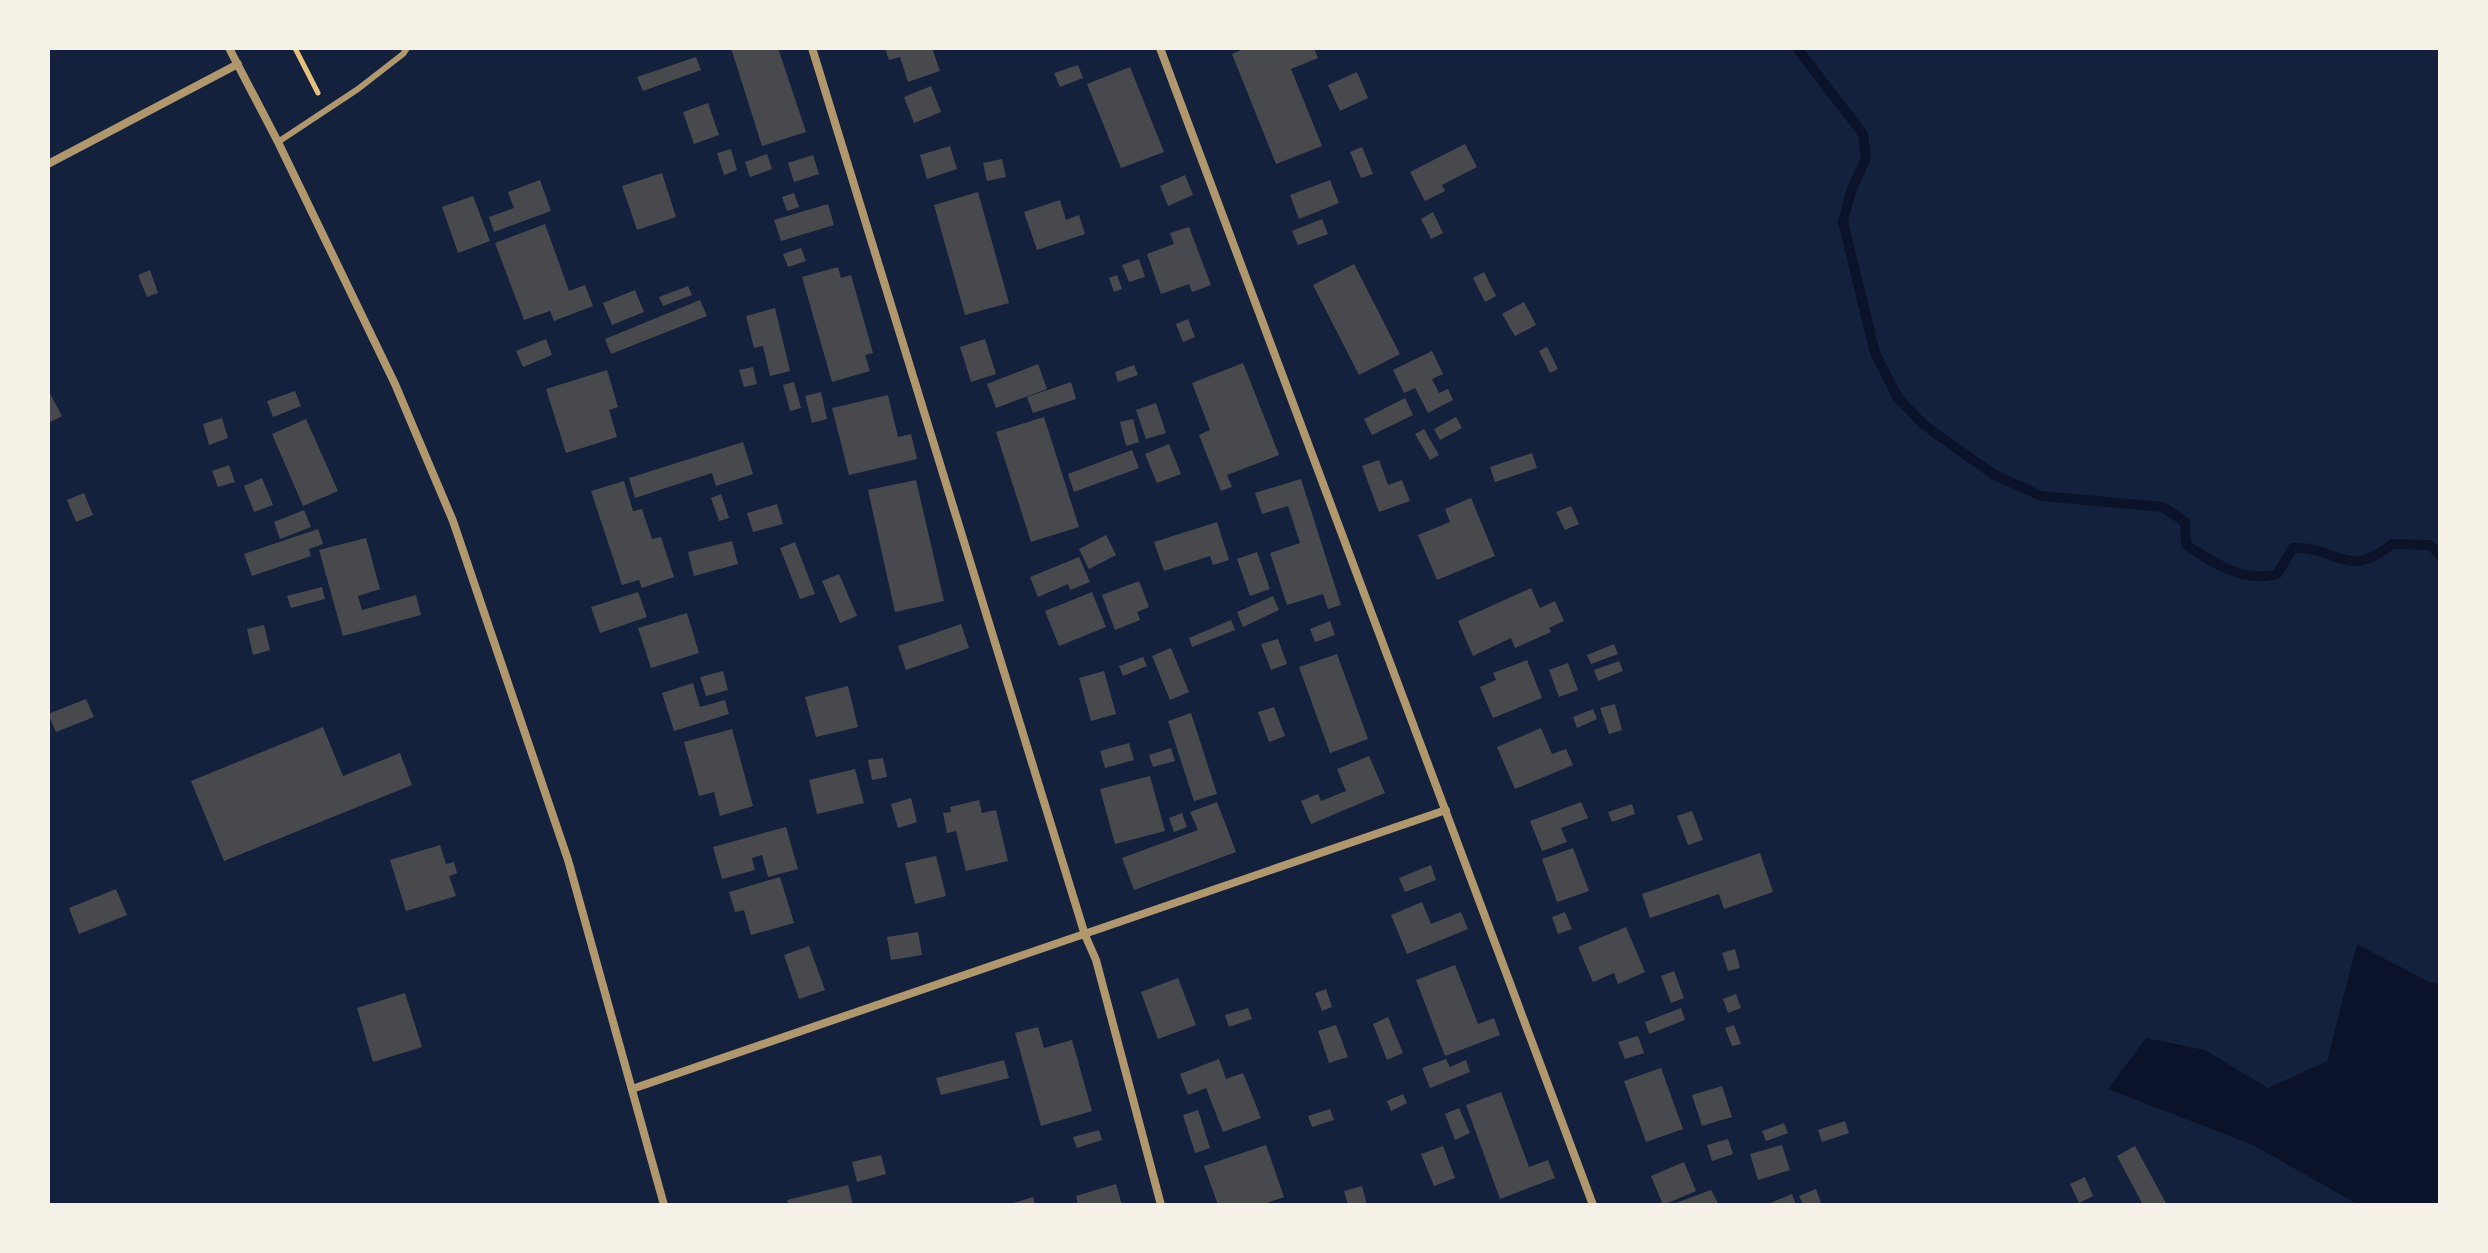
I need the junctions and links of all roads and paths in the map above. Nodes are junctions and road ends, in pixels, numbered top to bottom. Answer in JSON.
{"nodes":[{"id":1,"x":229,"y":48,"type":"edge"},
{"id":2,"x":295,"y":48,"type":"edge"},
{"id":3,"x":407,"y":48,"type":"edge"},
{"id":4,"x":812,"y":48,"type":"edge"},
{"id":5,"x":1160,"y":48,"type":"edge"},
{"id":6,"x":238,"y":64,"type":"junction"},
{"id":7,"x":326,"y":109,"type":"junction"},
{"id":8,"x":278,"y":142,"type":"junction"},
{"id":9,"x":48,"y":164,"type":"edge"},
{"id":10,"x":1446,"y":810,"type":"junction"},
{"id":11,"x":1085,"y":935,"type":"junction"},
{"id":12,"x":632,"y":1089,"type":"junction"},
{"id":13,"x":664,"y":1205,"type":"edge"},
{"id":14,"x":1161,"y":1205,"type":"edge"},
{"id":15,"x":1593,"y":1205,"type":"edge"}],
"edges":[{"from":1,"to":6,"type":"street"},
{"from":2,"to":7,"type":"path"},
{"from":3,"to":7,"type":"lane"},
{"from":4,"to":11,"type":"street"},
{"from":5,"to":10,"type":"street"},
{"from":6,"to":8,"type":"street"},
{"from":6,"to":9,"type":"street"},
{"from":7,"to":8,"type":"lane"},
{"from":8,"to":12,"type":"street"},
{"from":10,"to":11,"type":"street"},
{"from":10,"to":15,"type":"street"},
{"from":11,"to":12,"type":"street"},
{"from":11,"to":14,"type":"street"},
{"from":12,"to":13,"type":"street"}]}
